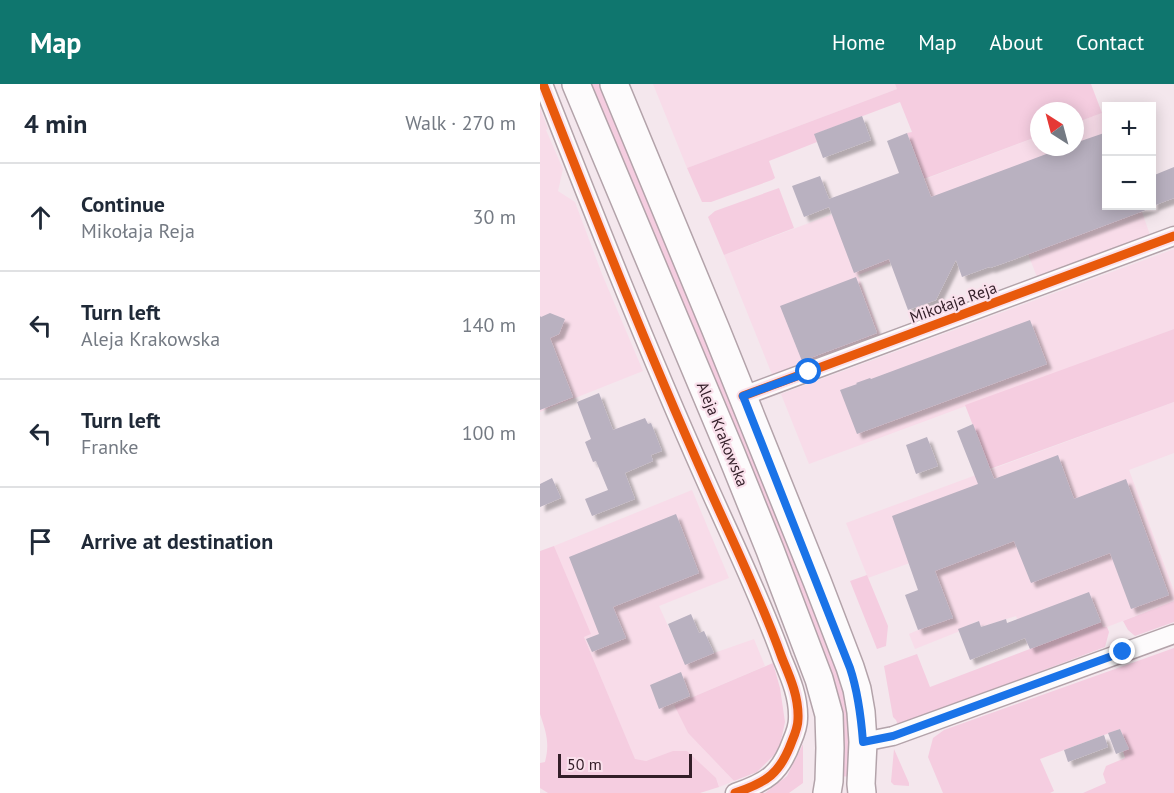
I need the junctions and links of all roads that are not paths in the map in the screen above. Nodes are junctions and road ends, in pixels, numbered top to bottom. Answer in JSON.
{"nodes":[{"id":1,"x":543,"y":84,"type":"edge"},
{"id":2,"x":576,"y":84,"type":"edge"},
{"id":3,"x":614,"y":84,"type":"edge"},
{"id":4,"x":1174,"y":236,"type":"edge"},
{"id":5,"x":743,"y":396,"type":"junction"},
{"id":6,"x":1174,"y":634,"type":"edge"},
{"id":7,"x":863,"y":742,"type":"junction"},
{"id":8,"x":735,"y":793,"type":"edge"},
{"id":9,"x":827,"y":793,"type":"edge"},
{"id":10,"x":862,"y":793,"type":"edge"}],
"edges":[{"from":1,"to":8,"type":"street"},
{"from":2,"to":9,"type":"main road","name":"Aleja Krakowska"},
{"from":3,"to":5,"type":"main road","name":"Aleja Krakowska"},
{"from":4,"to":5,"type":"street","name":"Mikołaja Reja"},
{"from":5,"to":7,"type":"main road","name":"Aleja Krakowska"},
{"from":6,"to":7,"type":"street"},
{"from":7,"to":10,"type":"main road","name":"Aleja Krakowska"}]}
